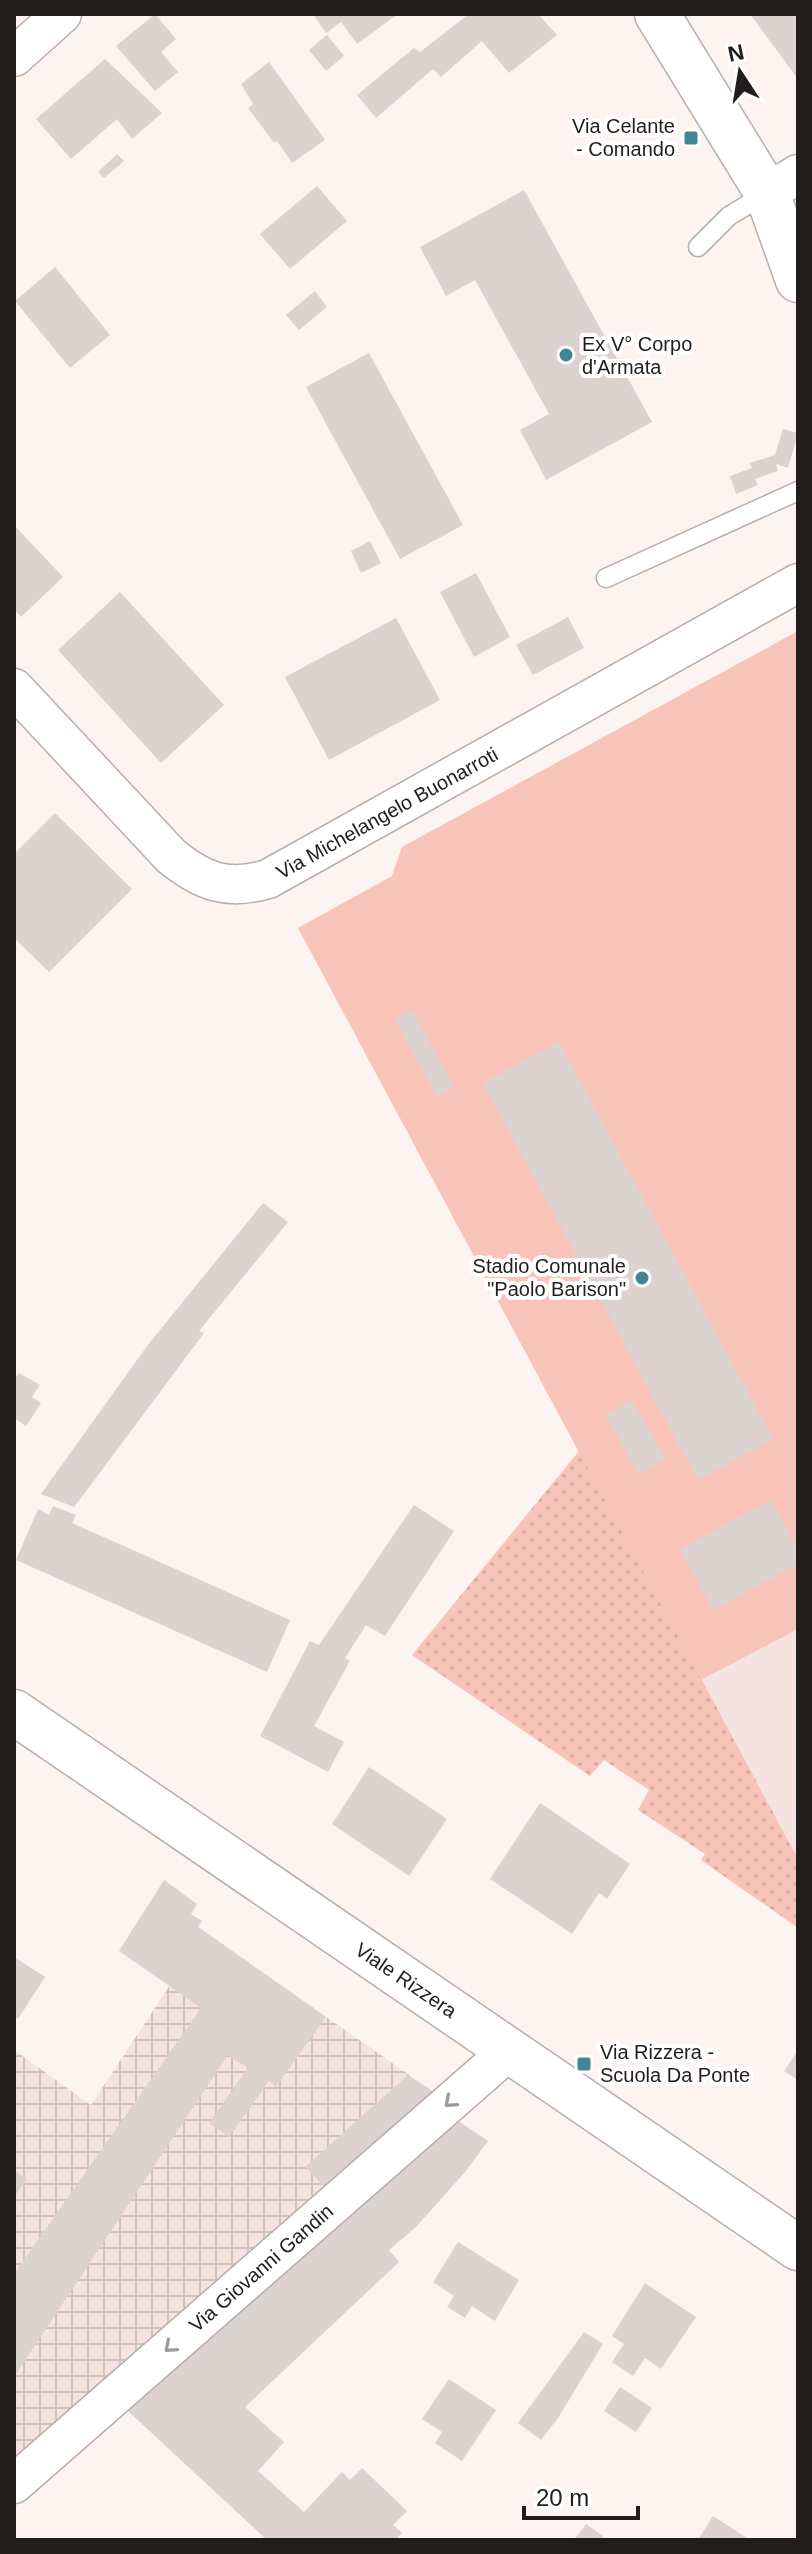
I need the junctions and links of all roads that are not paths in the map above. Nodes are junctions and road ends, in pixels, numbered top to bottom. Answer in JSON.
{"nodes":[{"id":1,"x":62,"y":14,"type":"edge"},
{"id":2,"x":657,"y":14,"type":"edge"},
{"id":3,"x":14,"y":57,"type":"edge"},
{"id":4,"x":782,"y":184,"type":"edge"},
{"id":5,"x":798,"y":226,"type":"edge"},
{"id":6,"x":698,"y":247,"type":"dead end"},
{"id":7,"x":798,"y":280,"type":"edge"},
{"id":8,"x":798,"y":491,"type":"edge"},
{"id":9,"x":606,"y":578,"type":"dead end"},
{"id":10,"x":798,"y":583,"type":"edge"},
{"id":11,"x":14,"y":688,"type":"edge"},
{"id":12,"x":14,"y":1712,"type":"edge"},
{"id":13,"x":509,"y":2051,"type":"junction"},
{"id":14,"x":798,"y":2248,"type":"edge"},
{"id":15,"x":14,"y":2484,"type":"edge"}],
"edges":[{"from":1,"to":3,"type":"street"},
{"from":2,"to":4,"type":"street"},
{"from":4,"to":5,"type":"street"},
{"from":4,"to":6,"type":"lane"},
{"from":4,"to":7,"type":"street"},
{"from":8,"to":9,"type":"lane"},
{"from":10,"to":11,"type":"street","name":"Via Michelangelo Buonarroti"},
{"from":12,"to":13,"type":"street","name":"Viale Rizzera"},
{"from":13,"to":14,"type":"street","name":"Viale Rizzera"},
{"from":13,"to":15,"type":"street","name":"Via Giovanni Gandin","one_way":true}]}
